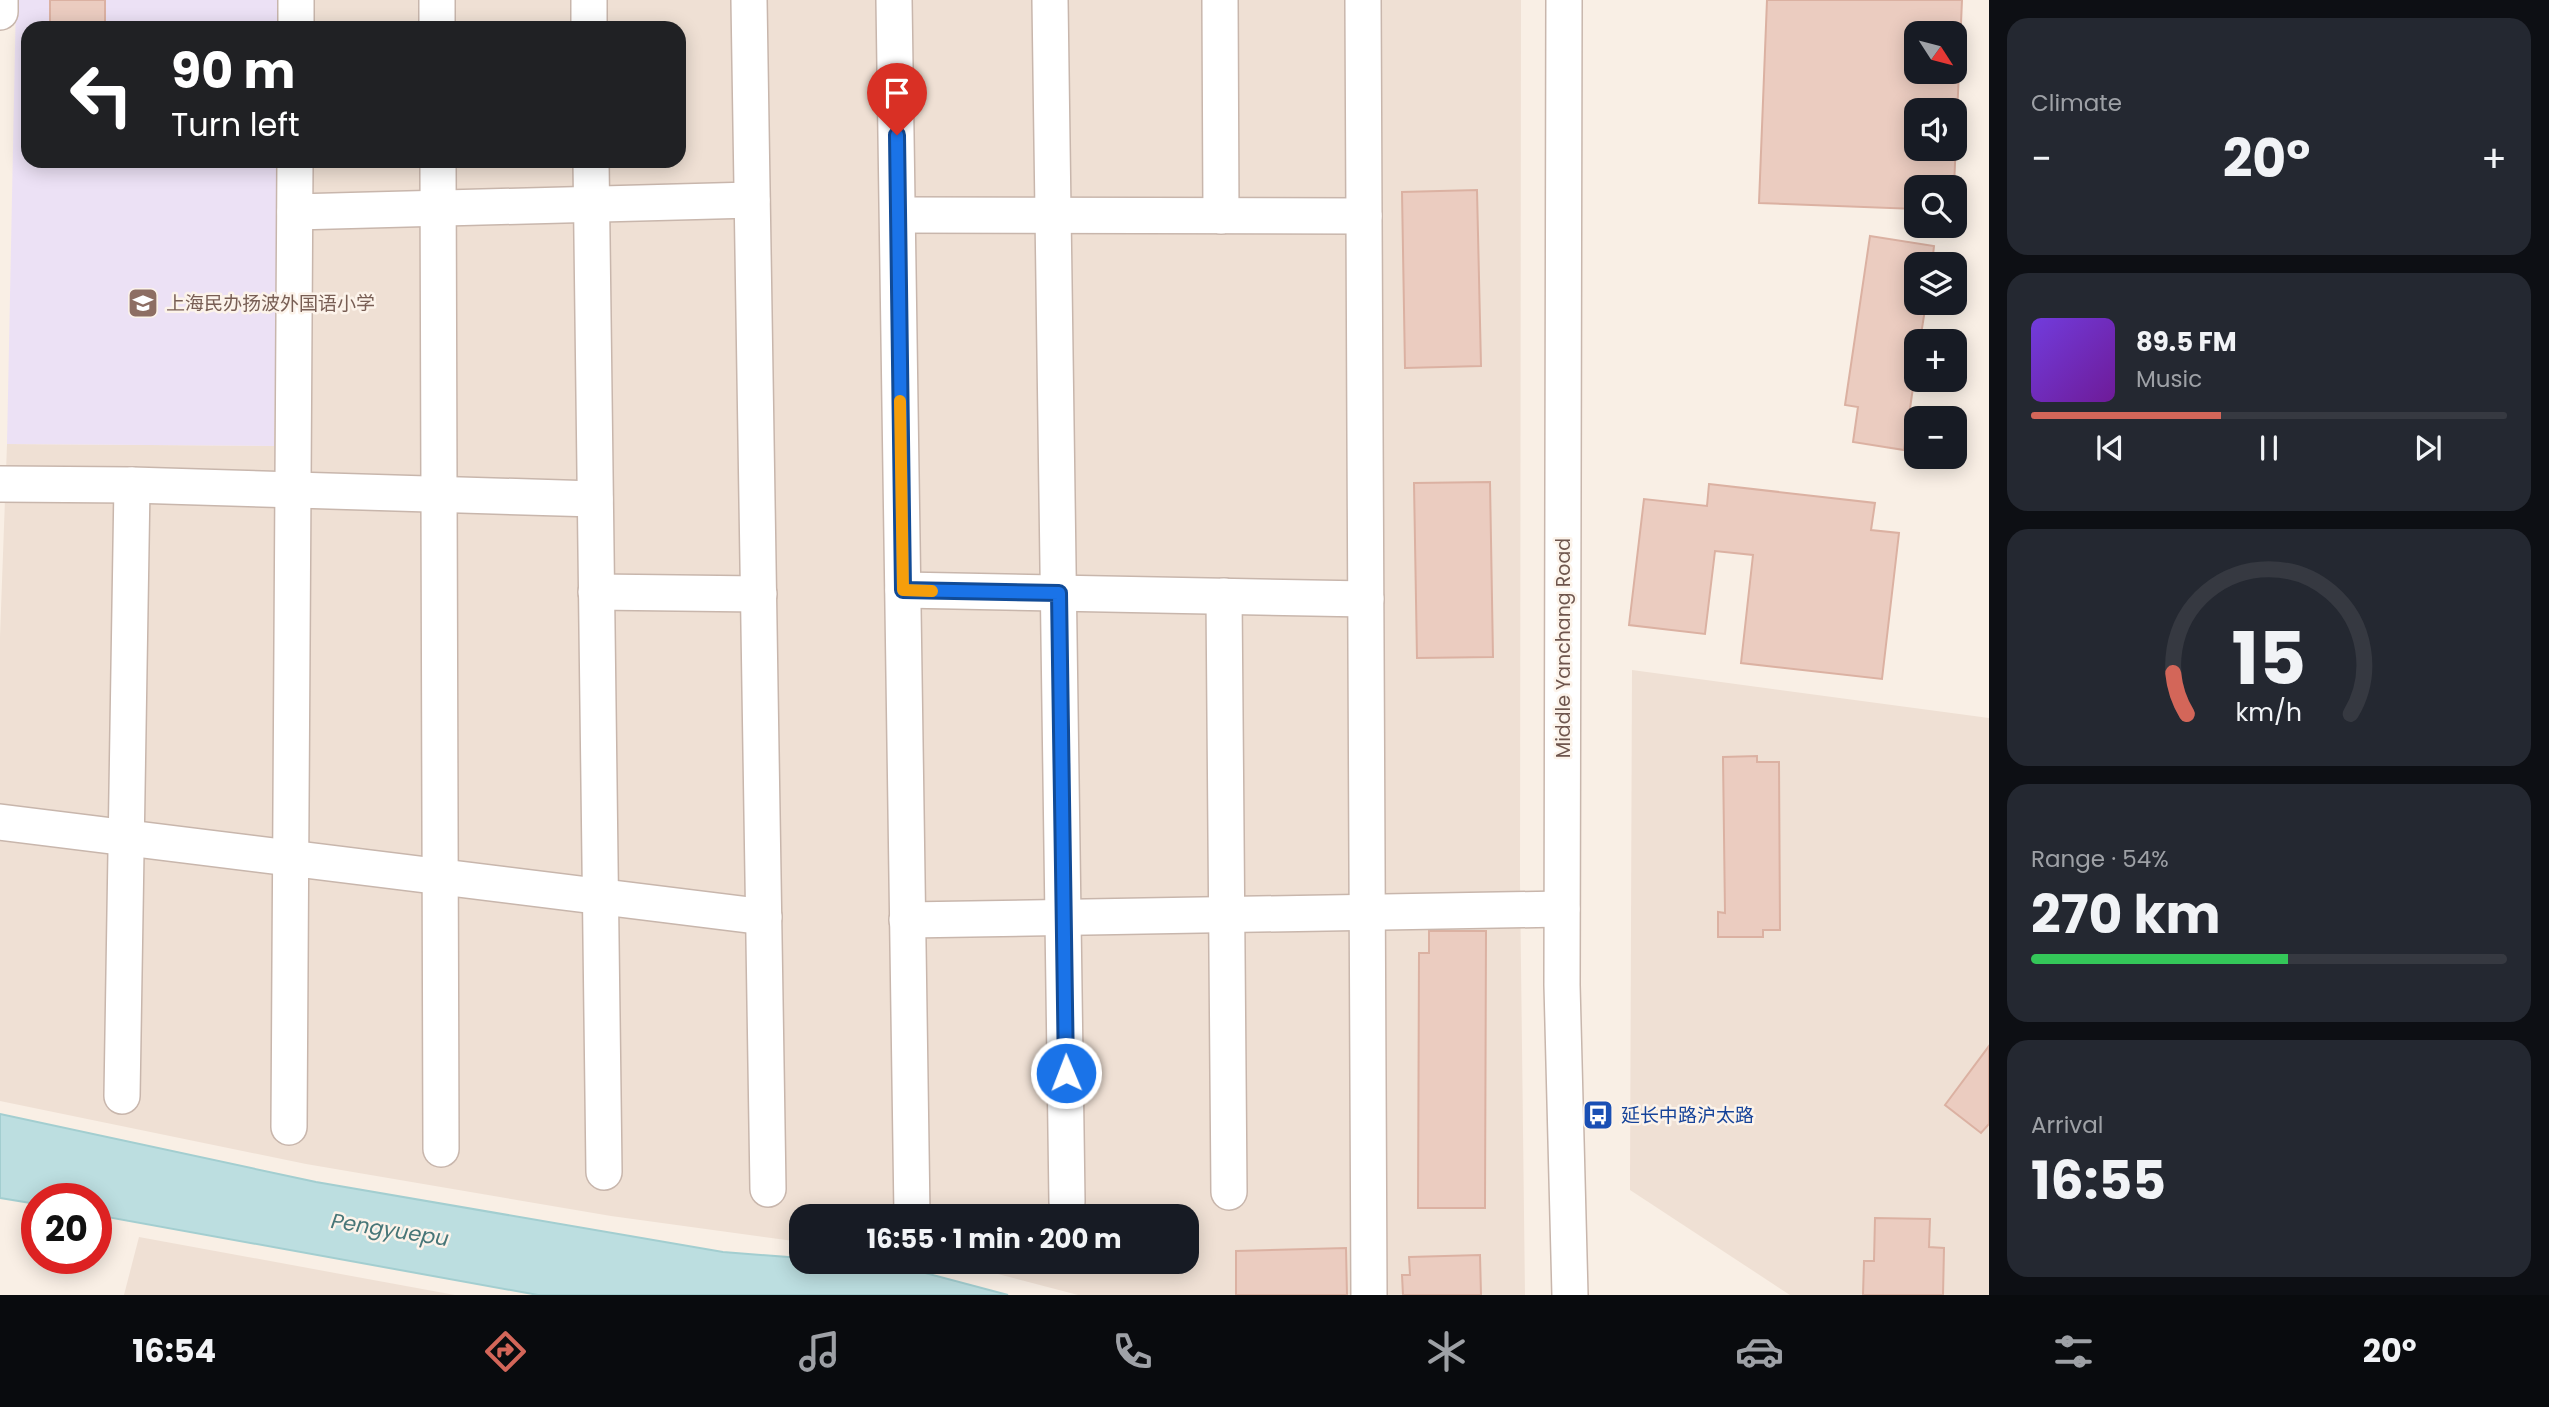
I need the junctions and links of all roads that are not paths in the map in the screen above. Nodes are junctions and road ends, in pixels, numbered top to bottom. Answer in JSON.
{"nodes":[{"id":1,"x":0,"y":0,"type":"edge"},
{"id":2,"x":296,"y":0,"type":"edge"},
{"id":3,"x":437,"y":0,"type":"edge"},
{"id":4,"x":589,"y":0,"type":"edge"},
{"id":5,"x":749,"y":0,"type":"edge"},
{"id":6,"x":894,"y":0,"type":"edge"},
{"id":7,"x":1050,"y":0,"type":"edge"},
{"id":8,"x":1220,"y":0,"type":"edge"},
{"id":9,"x":1363,"y":0,"type":"edge"},
{"id":10,"x":1564,"y":0,"type":"edge"},
{"id":11,"x":0,"y":12,"type":"edge"},
{"id":12,"x":296,"y":21,"type":"edge"},
{"id":13,"x":437,"y":21,"type":"edge"},
{"id":14,"x":589,"y":21,"type":"edge"},
{"id":15,"x":295,"y":168,"type":"edge"},
{"id":16,"x":438,"y":168,"type":"edge"},
{"id":17,"x":591,"y":168,"type":"edge"},
{"id":18,"x":752,"y":200,"type":"junction"},
{"id":19,"x":592,"y":204,"type":"junction"},
{"id":20,"x":438,"y":208,"type":"junction"},
{"id":21,"x":295,"y":212,"type":"junction"},
{"id":22,"x":898,"y":215,"type":"junction"},
{"id":23,"x":1053,"y":216,"type":"junction"},
{"id":24,"x":1221,"y":216,"type":"junction"},
{"id":25,"x":1364,"y":216,"type":"junction"},
{"id":26,"x":0,"y":484,"type":"edge"},
{"id":27,"x":132,"y":485,"type":"junction"},
{"id":28,"x":293,"y":490,"type":"junction"},
{"id":29,"x":439,"y":494,"type":"junction"},
{"id":30,"x":595,"y":499,"type":"junction"},
{"id":31,"x":903,"y":590,"type":"junction"},
{"id":32,"x":596,"y":592,"type":"junction"},
{"id":33,"x":1059,"y":593,"type":"junction"},
{"id":34,"x":758,"y":594,"type":"junction"},
{"id":35,"x":1224,"y":596,"type":"junction"},
{"id":36,"x":1366,"y":599,"type":"junction"},
{"id":37,"x":0,"y":822,"type":"edge"},
{"id":38,"x":127,"y":838,"type":"junction"},
{"id":39,"x":290,"y":858,"type":"junction"},
{"id":40,"x":439,"y":877,"type":"junction"},
{"id":41,"x":600,"y":897,"type":"junction"},
{"id":42,"x":1562,"y":909,"type":"junction"},
{"id":43,"x":1368,"y":913,"type":"junction"},
{"id":44,"x":1226,"y":915,"type":"junction"},
{"id":45,"x":764,"y":917,"type":"junction"},
{"id":46,"x":1063,"y":917,"type":"junction"},
{"id":47,"x":907,"y":920,"type":"junction"},
{"id":48,"x":122,"y":1096,"type":"dead end"},
{"id":49,"x":289,"y":1128,"type":"dead end"},
{"id":50,"x":441,"y":1149,"type":"dead end"},
{"id":51,"x":604,"y":1172,"type":"dead end"},
{"id":52,"x":768,"y":1189,"type":"dead end"},
{"id":53,"x":1229,"y":1192,"type":"dead end"},
{"id":54,"x":1068,"y":1202,"type":"dead end"},
{"id":55,"x":912,"y":1204,"type":"edge"},
{"id":56,"x":1370,"y":1295,"type":"edge"},
{"id":57,"x":1570,"y":1295,"type":"edge"}],
"edges":[{"from":1,"to":11,"type":"street"},
{"from":2,"to":12,"type":"street"},
{"from":3,"to":13,"type":"street"},
{"from":4,"to":14,"type":"street"},
{"from":5,"to":18,"type":"street"},
{"from":6,"to":22,"type":"street"},
{"from":7,"to":23,"type":"street"},
{"from":8,"to":24,"type":"street"},
{"from":9,"to":25,"type":"street"},
{"from":10,"to":42,"type":"street","name":"Middle Yanchang Road"},
{"from":15,"to":21,"type":"street"},
{"from":16,"to":20,"type":"street"},
{"from":17,"to":19,"type":"street"},
{"from":18,"to":19,"type":"street"},
{"from":18,"to":34,"type":"street"},
{"from":19,"to":20,"type":"street"},
{"from":19,"to":30,"type":"street"},
{"from":20,"to":21,"type":"street"},
{"from":20,"to":29,"type":"street"},
{"from":21,"to":28,"type":"street"},
{"from":22,"to":23,"type":"street"},
{"from":22,"to":31,"type":"street"},
{"from":23,"to":24,"type":"street"},
{"from":23,"to":33,"type":"street"},
{"from":24,"to":25,"type":"street"},
{"from":25,"to":36,"type":"street"},
{"from":26,"to":27,"type":"street"},
{"from":27,"to":28,"type":"street"},
{"from":27,"to":38,"type":"street"},
{"from":28,"to":29,"type":"street"},
{"from":28,"to":39,"type":"street"},
{"from":29,"to":30,"type":"street"},
{"from":29,"to":40,"type":"street"},
{"from":30,"to":32,"type":"street"},
{"from":31,"to":33,"type":"street"},
{"from":31,"to":47,"type":"street"},
{"from":32,"to":34,"type":"street"},
{"from":32,"to":41,"type":"street"},
{"from":33,"to":35,"type":"street"},
{"from":33,"to":46,"type":"street"},
{"from":34,"to":45,"type":"street"},
{"from":35,"to":36,"type":"street"},
{"from":35,"to":44,"type":"street"},
{"from":36,"to":43,"type":"street"},
{"from":37,"to":38,"type":"street"},
{"from":38,"to":39,"type":"street"},
{"from":38,"to":48,"type":"street"},
{"from":39,"to":40,"type":"street"},
{"from":39,"to":49,"type":"street"},
{"from":40,"to":41,"type":"street"},
{"from":40,"to":50,"type":"street"},
{"from":41,"to":45,"type":"street"},
{"from":41,"to":51,"type":"street"},
{"from":42,"to":43,"type":"street"},
{"from":42,"to":57,"type":"street","name":"Middle Yanchang Road"},
{"from":43,"to":44,"type":"street"},
{"from":43,"to":56,"type":"street"},
{"from":44,"to":46,"type":"street"},
{"from":44,"to":53,"type":"street"},
{"from":45,"to":52,"type":"street"},
{"from":46,"to":47,"type":"street"},
{"from":46,"to":54,"type":"street"},
{"from":47,"to":55,"type":"street"}]}
